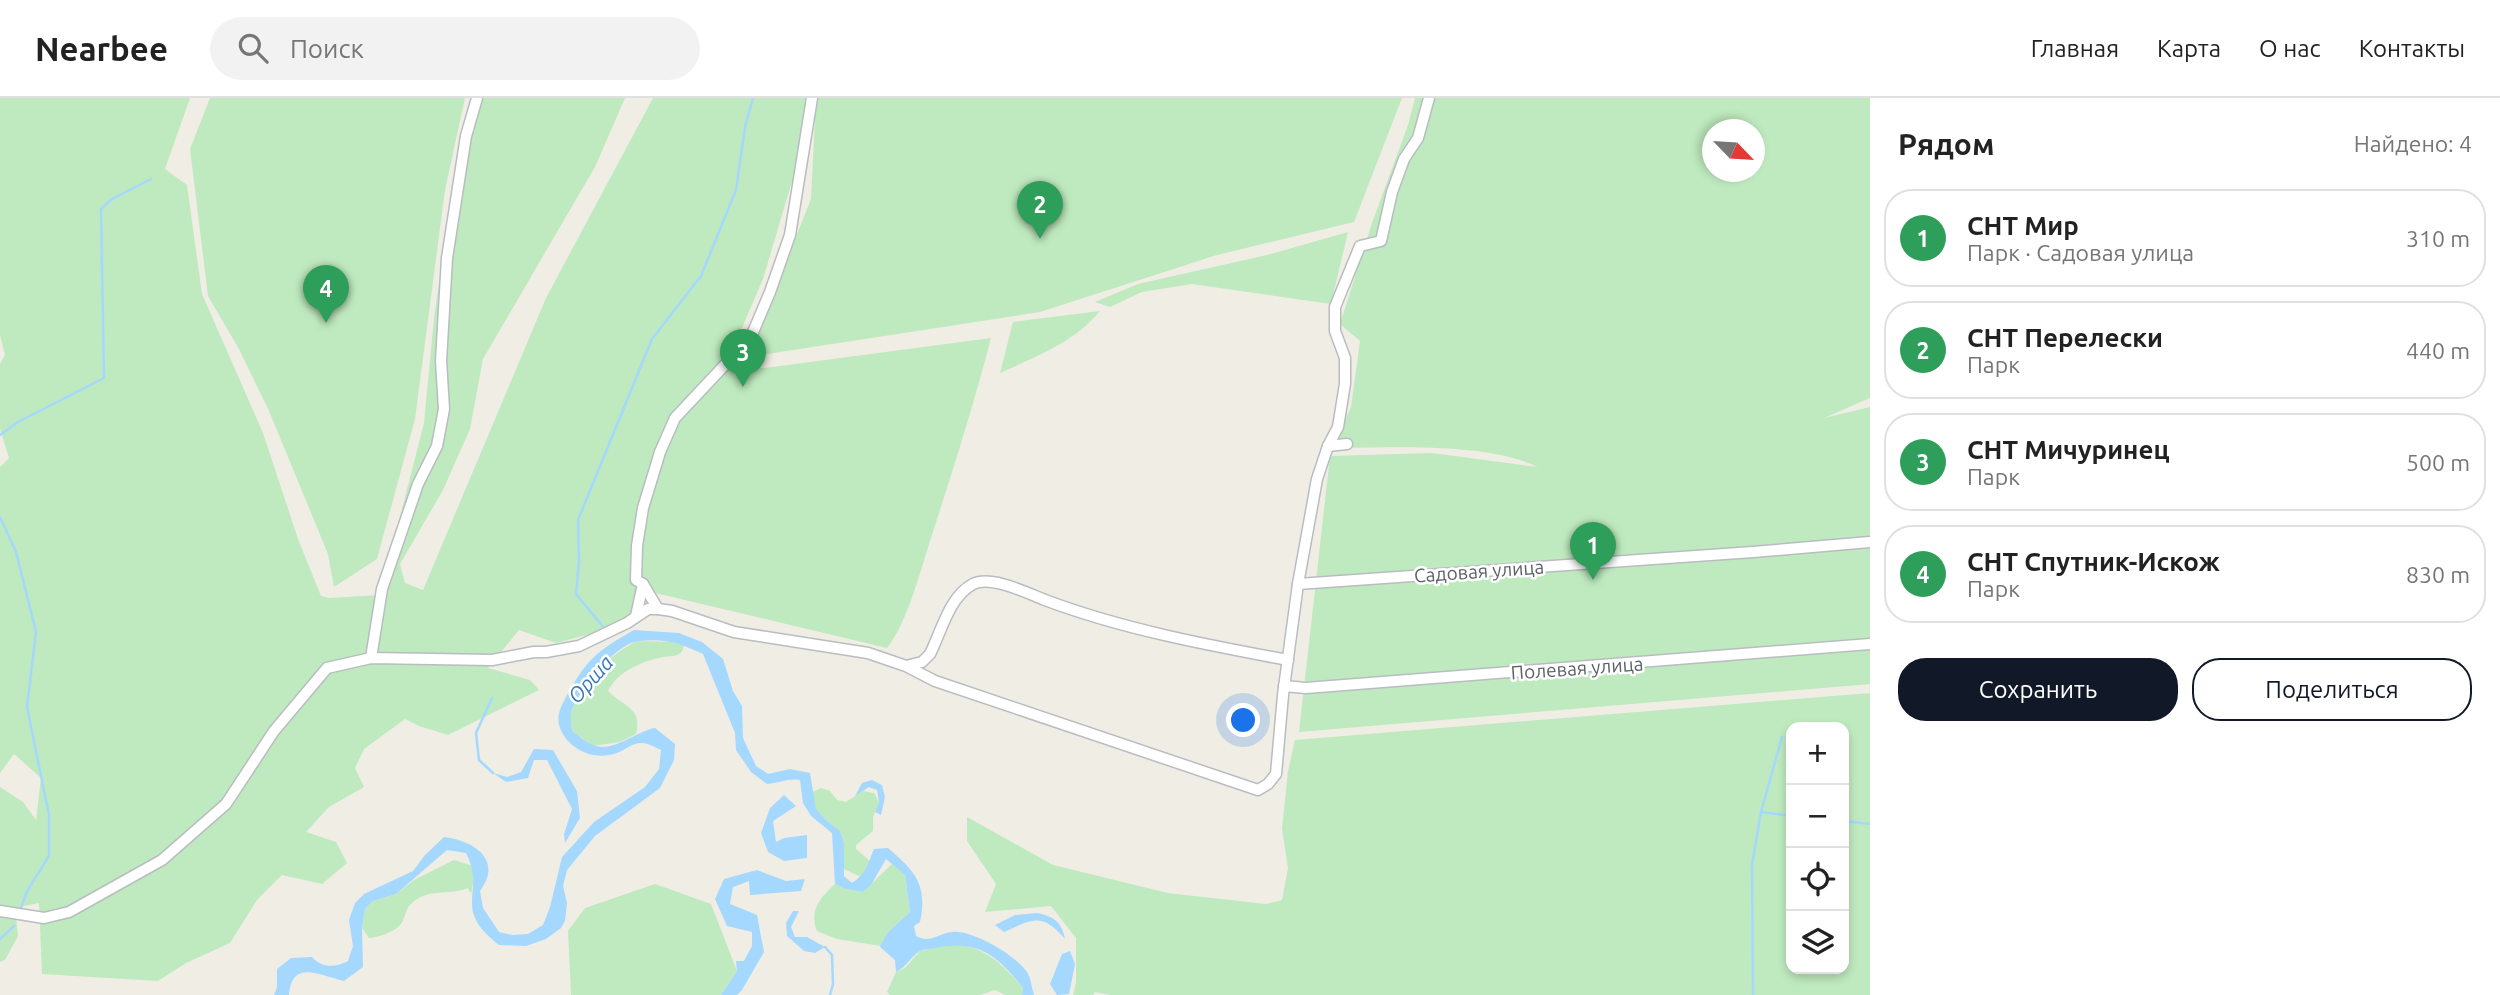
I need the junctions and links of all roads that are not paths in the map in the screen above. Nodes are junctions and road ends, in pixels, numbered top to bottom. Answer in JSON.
{"nodes":[{"id":1,"x":477,"y":98,"type":"edge"},
{"id":2,"x":811,"y":98,"type":"edge"},
{"id":3,"x":1429,"y":98,"type":"edge"},
{"id":4,"x":1347,"y":444,"type":"dead end"},
{"id":5,"x":1328,"y":446,"type":"junction"},
{"id":6,"x":1870,"y":542,"type":"edge"},
{"id":7,"x":643,"y":584,"type":"junction"},
{"id":8,"x":1298,"y":584,"type":"junction"},
{"id":9,"x":658,"y":609,"type":"junction"},
{"id":10,"x":636,"y":616,"type":"junction"},
{"id":11,"x":1870,"y":644,"type":"edge"},
{"id":12,"x":372,"y":658,"type":"junction"},
{"id":13,"x":1288,"y":660,"type":"junction"},
{"id":14,"x":906,"y":666,"type":"junction"},
{"id":15,"x":1284,"y":686,"type":"junction"},
{"id":16,"x":0,"y":911,"type":"edge"}],
"edges":[{"from":1,"to":12,"type":"street"},
{"from":2,"to":7,"type":"street"},
{"from":3,"to":5,"type":"street"},
{"from":4,"to":5,"type":"street"},
{"from":5,"to":8,"type":"street"},
{"from":6,"to":8,"type":"street","name":"Садовая улица"},
{"from":7,"to":9,"type":"street"},
{"from":7,"to":10,"type":"street"},
{"from":8,"to":13,"type":"street"},
{"from":9,"to":10,"type":"street"},
{"from":9,"to":14,"type":"street"},
{"from":10,"to":12,"type":"street"},
{"from":11,"to":15,"type":"street","name":"Полевая улица"},
{"from":12,"to":16,"type":"street"},
{"from":13,"to":14,"type":"street"},
{"from":13,"to":15,"type":"street"},
{"from":14,"to":15,"type":"street"}]}
